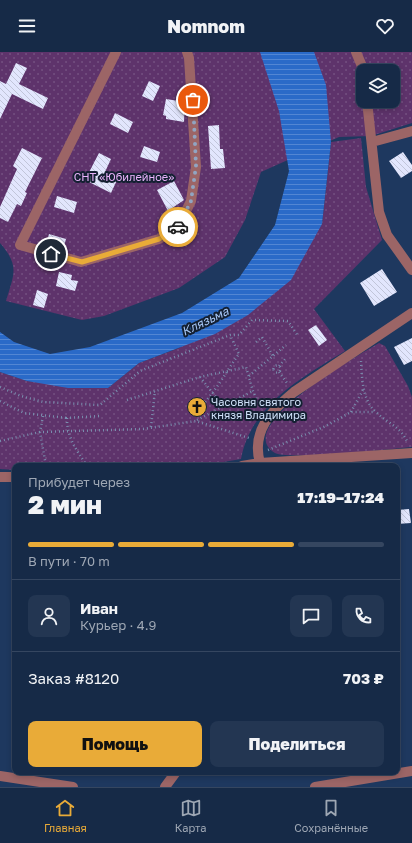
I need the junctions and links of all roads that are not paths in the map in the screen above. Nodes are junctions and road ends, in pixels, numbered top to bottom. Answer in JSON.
{"nodes":[{"id":1,"x":116,"y":52,"type":"edge"},
{"id":2,"x":187,"y":52,"type":"edge"},
{"id":3,"x":356,"y":52,"type":"edge"},
{"id":4,"x":361,"y":64,"type":"edge"},
{"id":5,"x":368,"y":108,"type":"edge"},
{"id":6,"x":412,"y":131,"type":"edge"},
{"id":7,"x":372,"y":142,"type":"junction"},
{"id":8,"x":412,"y":270,"type":"edge"},
{"id":9,"x":412,"y":313,"type":"edge"},
{"id":10,"x":410,"y":448,"type":"edge"},
{"id":11,"x":259,"y":459,"type":"junction"},
{"id":12,"x":249,"y":463,"type":"edge"},
{"id":13,"x":0,"y":477,"type":"edge"},
{"id":14,"x":12,"y":477,"type":"edge"},
{"id":15,"x":412,"y":771,"type":"edge"},
{"id":16,"x":400,"y":773,"type":"edge"},
{"id":17,"x":174,"y":775,"type":"edge"},
{"id":18,"x":388,"y":775,"type":"edge"},
{"id":19,"x":0,"y":776,"type":"edge"},
{"id":20,"x":73,"y":787,"type":"edge"},
{"id":21,"x":165,"y":787,"type":"edge"},
{"id":22,"x":315,"y":787,"type":"edge"}],
"edges":[{"from":1,"to":2,"type":"street"},
{"from":3,"to":4,"type":"street"},
{"from":5,"to":7,"type":"street"},
{"from":6,"to":7,"type":"street"},
{"from":7,"to":8,"type":"street"},
{"from":9,"to":11,"type":"street"},
{"from":10,"to":11,"type":"street"},
{"from":11,"to":12,"type":"street"},
{"from":13,"to":14,"type":"street"},
{"from":15,"to":16,"type":"street"},
{"from":17,"to":21,"type":"street"},
{"from":18,"to":22,"type":"street"},
{"from":19,"to":20,"type":"street"}]}
